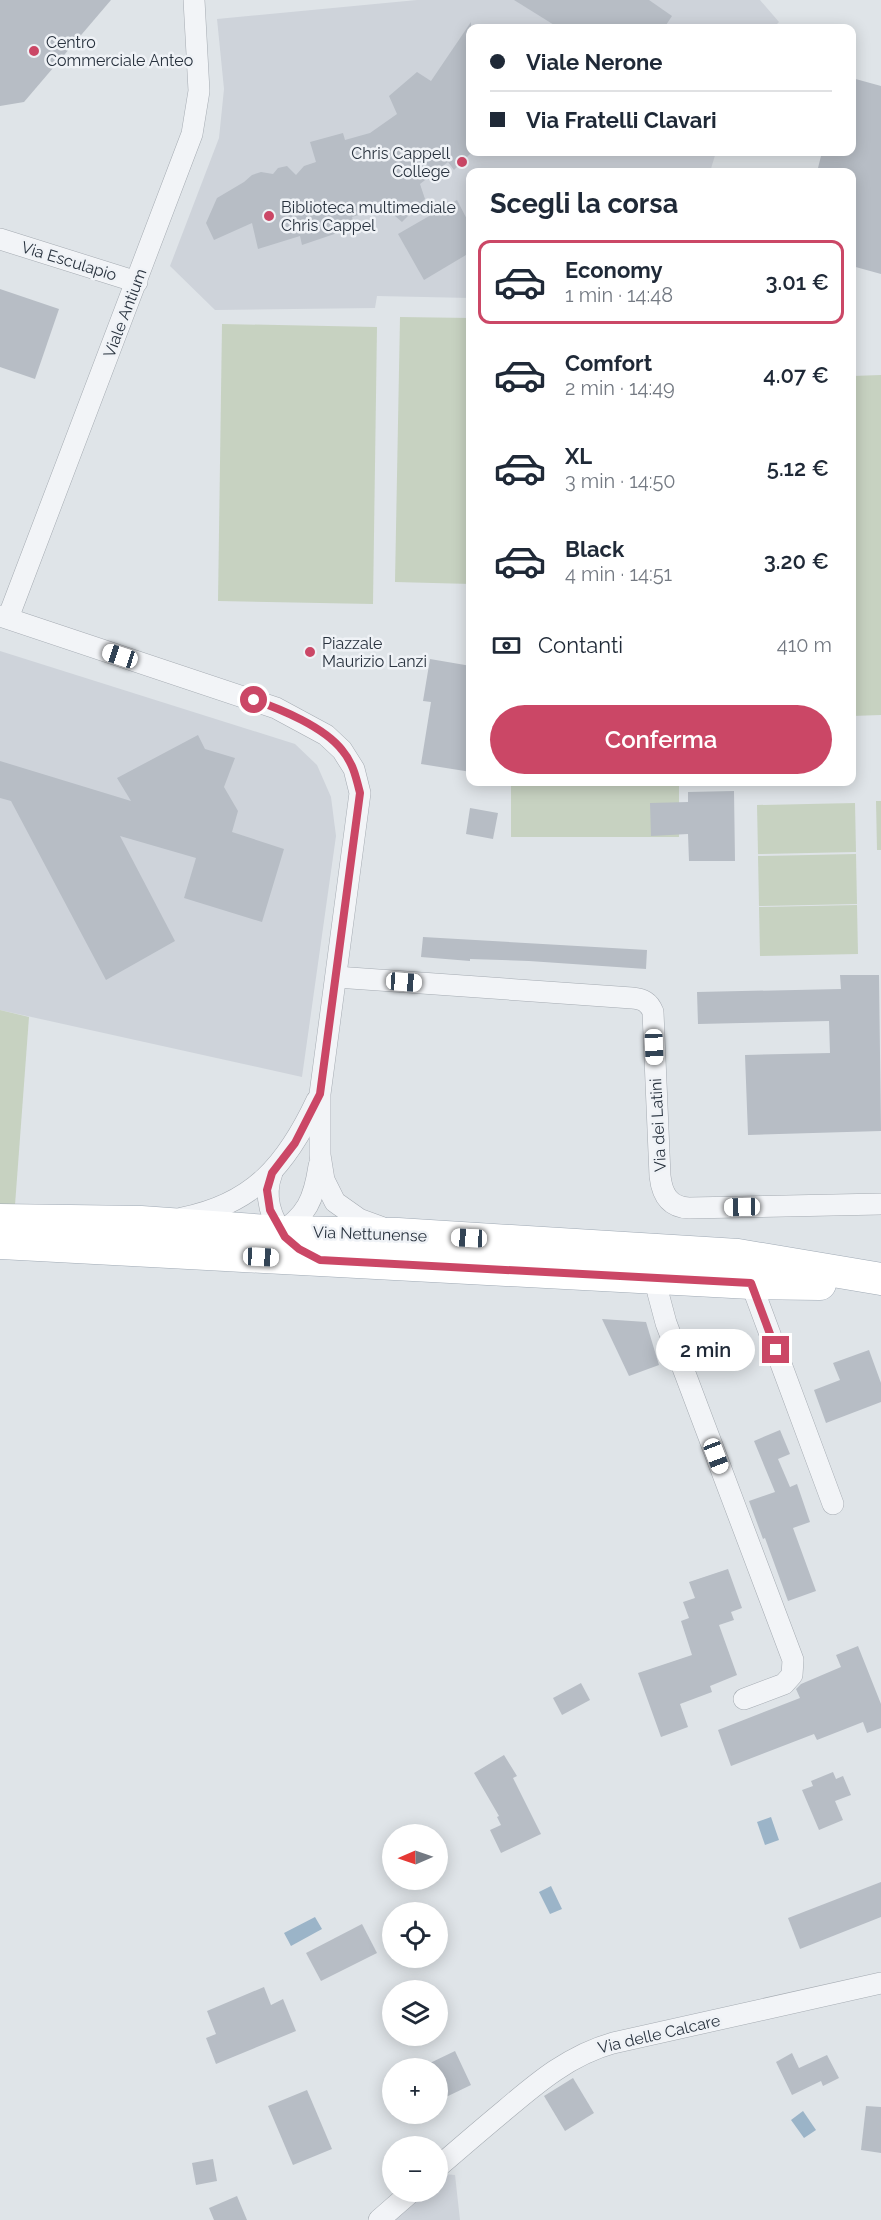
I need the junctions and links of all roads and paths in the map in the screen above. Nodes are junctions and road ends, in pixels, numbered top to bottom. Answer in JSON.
{"nodes":[{"id":1,"x":194,"y":0,"type":"edge"},
{"id":2,"x":0,"y":239,"type":"edge"},
{"id":3,"x":137,"y":282,"type":"junction"},
{"id":4,"x":4,"y":617,"type":"edge"},
{"id":5,"x":336,"y":978,"type":"junction"},
{"id":6,"x":320,"y":1094,"type":"junction"},
{"id":7,"x":321,"y":1155,"type":"junction"},
{"id":8,"x":272,"y":1173,"type":"junction"},
{"id":9,"x":881,"y":1204,"type":"edge"},
{"id":10,"x":0,"y":1220,"type":"edge"},
{"id":11,"x":141,"y":1222,"type":"junction"},
{"id":12,"x":282,"y":1232,"type":"junction"},
{"id":13,"x":398,"y":1234,"type":"junction"},
{"id":14,"x":0,"y":1243,"type":"edge"},
{"id":15,"x":242,"y":1256,"type":"junction"},
{"id":16,"x":320,"y":1260,"type":"junction"},
{"id":17,"x":655,"y":1264,"type":"junction"},
{"id":18,"x":750,"y":1270,"type":"junction"},
{"id":19,"x":881,"y":1279,"type":"edge"},
{"id":20,"x":881,"y":1285,"type":"edge"},
{"id":21,"x":833,"y":1504,"type":"dead end"},
{"id":22,"x":744,"y":1700,"type":"dead end"},
{"id":23,"x":881,"y":1983,"type":"edge"},
{"id":24,"x":448,"y":2159,"type":"edge"},
{"id":25,"x":399,"y":2202,"type":"edge"},
{"id":26,"x":378,"y":2220,"type":"edge"}],
"edges":[{"from":1,"to":3,"type":"street","name":"Viale Antium"},
{"from":2,"to":3,"type":"street","name":"Via Esculapio"},
{"from":3,"to":4,"type":"street","name":"Viale Antium"},
{"from":4,"to":5,"type":"street"},
{"from":5,"to":6,"type":"street"},
{"from":5,"to":9,"type":"street","name":"Via dei Latini"},
{"from":6,"to":7,"type":"street"},
{"from":6,"to":8,"type":"street"},
{"from":7,"to":12,"type":"street"},
{"from":7,"to":13,"type":"street"},
{"from":8,"to":11,"type":"street"},
{"from":8,"to":12,"type":"street"},
{"from":10,"to":11,"type":"main road","name":"Via Nettunense"},
{"from":11,"to":12,"type":"main road","name":"Via Nettunense"},
{"from":12,"to":13,"type":"main road","name":"Via Nettunense"},
{"from":12,"to":15,"type":"street"},
{"from":12,"to":16,"type":"street"},
{"from":13,"to":17,"type":"main road","name":"Via Nettunense"},
{"from":14,"to":15,"type":"main road","name":"Via Nettunense"},
{"from":15,"to":16,"type":"main road","name":"Via Nettunense"},
{"from":16,"to":17,"type":"main road","name":"Via Nettunense"},
{"from":17,"to":18,"type":"main road","name":"Via Nettunense"},
{"from":17,"to":22,"type":"street"},
{"from":18,"to":19,"type":"main road","name":"Via Nettunense"},
{"from":18,"to":20,"type":"main road","name":"Via Nettunense"},
{"from":18,"to":21,"type":"street"},
{"from":23,"to":24,"type":"street","name":"Via delle Calcare"},
{"from":25,"to":26,"type":"street"}]}
